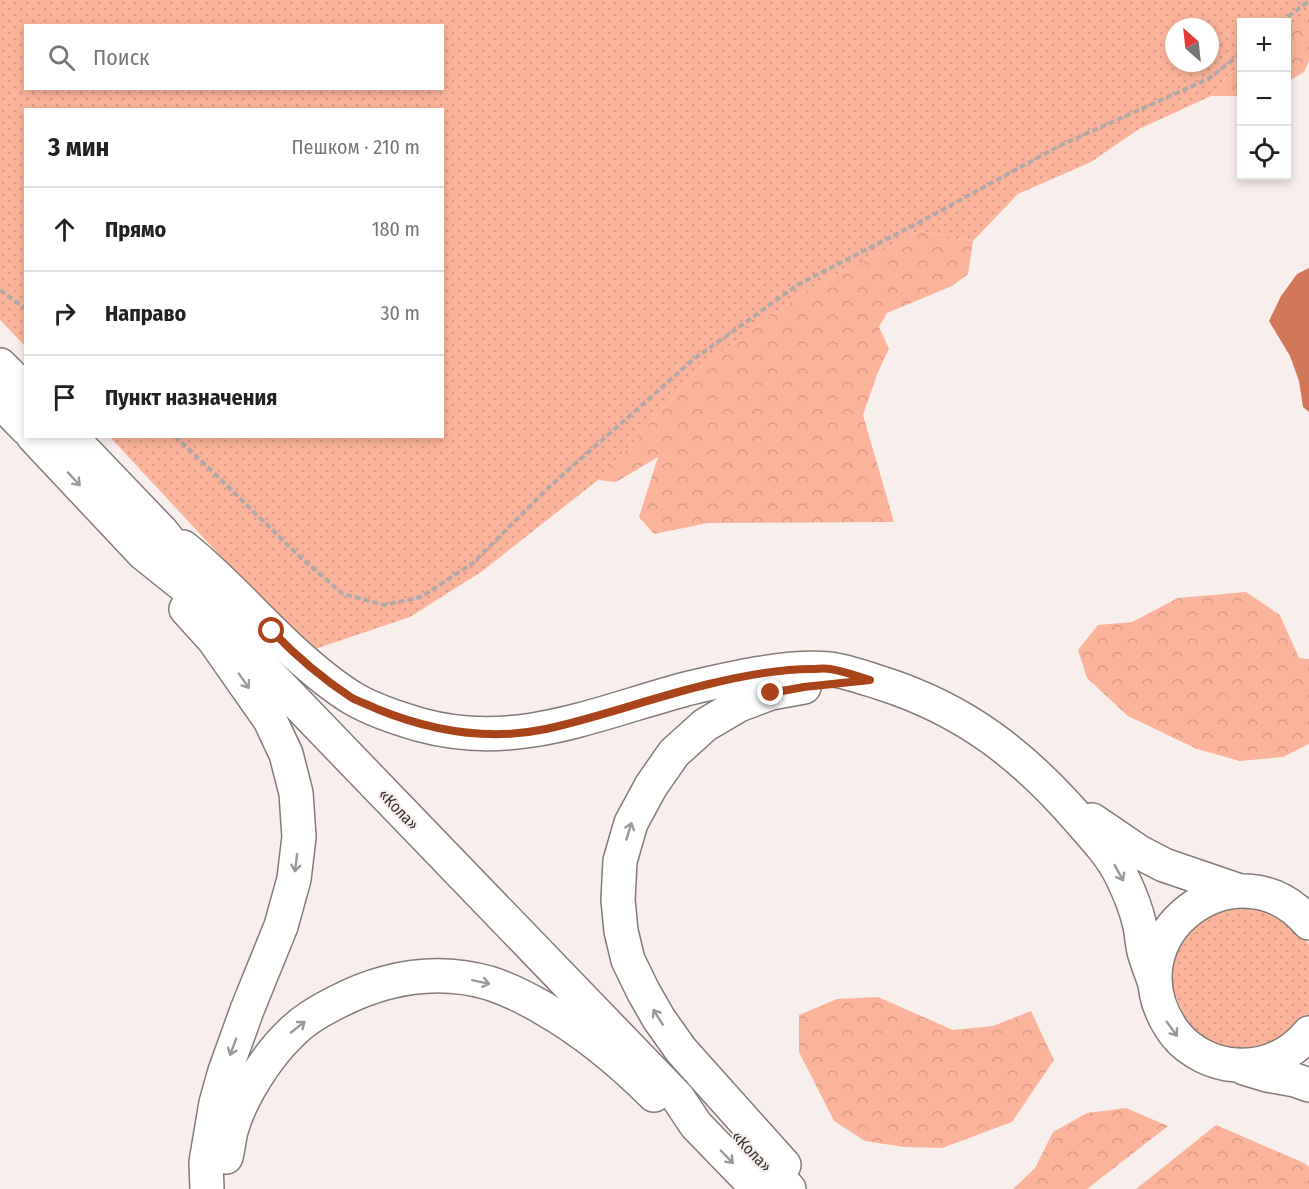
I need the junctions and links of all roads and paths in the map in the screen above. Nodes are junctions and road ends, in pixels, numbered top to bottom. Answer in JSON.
{"nodes":[{"id":1,"x":1309,"y":1,"type":"edge"},
{"id":2,"x":1286,"y":18,"type":"edge"},
{"id":3,"x":1237,"y":57,"type":"edge"},
{"id":4,"x":0,"y":290,"type":"edge"},
{"id":5,"x":24,"y":308,"type":"edge"},
{"id":6,"x":0,"y":365,"type":"edge"},
{"id":7,"x":24,"y":389,"type":"edge"},
{"id":8,"x":0,"y":401,"type":"edge"},
{"id":9,"x":24,"y":426,"type":"edge"},
{"id":10,"x":35,"y":438,"type":"edge"},
{"id":11,"x":72,"y":438,"type":"edge"},
{"id":12,"x":177,"y":438,"type":"edge"},
{"id":13,"x":153,"y":542,"type":"junction"},
{"id":14,"x":870,"y":680,"type":"junction"},
{"id":15,"x":1057,"y":794,"type":"junction"},
{"id":16,"x":1309,"y":886,"type":"edge"},
{"id":17,"x":1240,"y":891,"type":"junction"},
{"id":18,"x":1274,"y":897,"type":"junction"},
{"id":19,"x":1309,"y":923,"type":"edge"},
{"id":20,"x":1155,"y":984,"type":"junction"},
{"id":21,"x":1309,"y":1033,"type":"edge"},
{"id":22,"x":1236,"y":1065,"type":"junction"},
{"id":23,"x":1309,"y":1085,"type":"edge"},
{"id":24,"x":696,"y":1125,"type":"junction"},
{"id":25,"x":207,"y":1189,"type":"edge"},
{"id":26,"x":222,"y":1189,"type":"edge"},
{"id":27,"x":758,"y":1189,"type":"edge"},
{"id":28,"x":789,"y":1189,"type":"edge"},
{"id":29,"x":804,"y":1189,"type":"edge"}],
"edges":[{"from":1,"to":2,"type":"path"},
{"from":3,"to":12,"type":"path"},
{"from":4,"to":5,"type":"path"},
{"from":6,"to":7,"type":"main road"},
{"from":8,"to":9,"type":"main road"},
{"from":10,"to":13,"type":"main road","name":"«Кола»","one_way":true},
{"from":11,"to":13,"type":"main road","name":"«Кола»"},
{"from":13,"to":14,"type":"main road"},
{"from":13,"to":24,"type":"main road","name":"«Кола»"},
{"from":13,"to":25,"type":"main road","one_way":true},
{"from":13,"to":28,"type":"main road","name":"«Кола»"},
{"from":14,"to":15,"type":"main road"},
{"from":29,"to":14,"type":"main road","one_way":true},
{"from":15,"to":17,"type":"main road"},
{"from":15,"to":20,"type":"main road","one_way":true},
{"from":16,"to":18,"type":"main road"},
{"from":17,"to":18,"type":"main road"},
{"from":17,"to":20,"type":"main road"},
{"from":18,"to":19,"type":"main road"},
{"from":20,"to":22,"type":"main road","one_way":true},
{"from":21,"to":22,"type":"main road"},
{"from":22,"to":23,"type":"main road"},
{"from":26,"to":24,"type":"main road","one_way":true},
{"from":24,"to":27,"type":"main road","name":"«Кола»","one_way":true}]}
